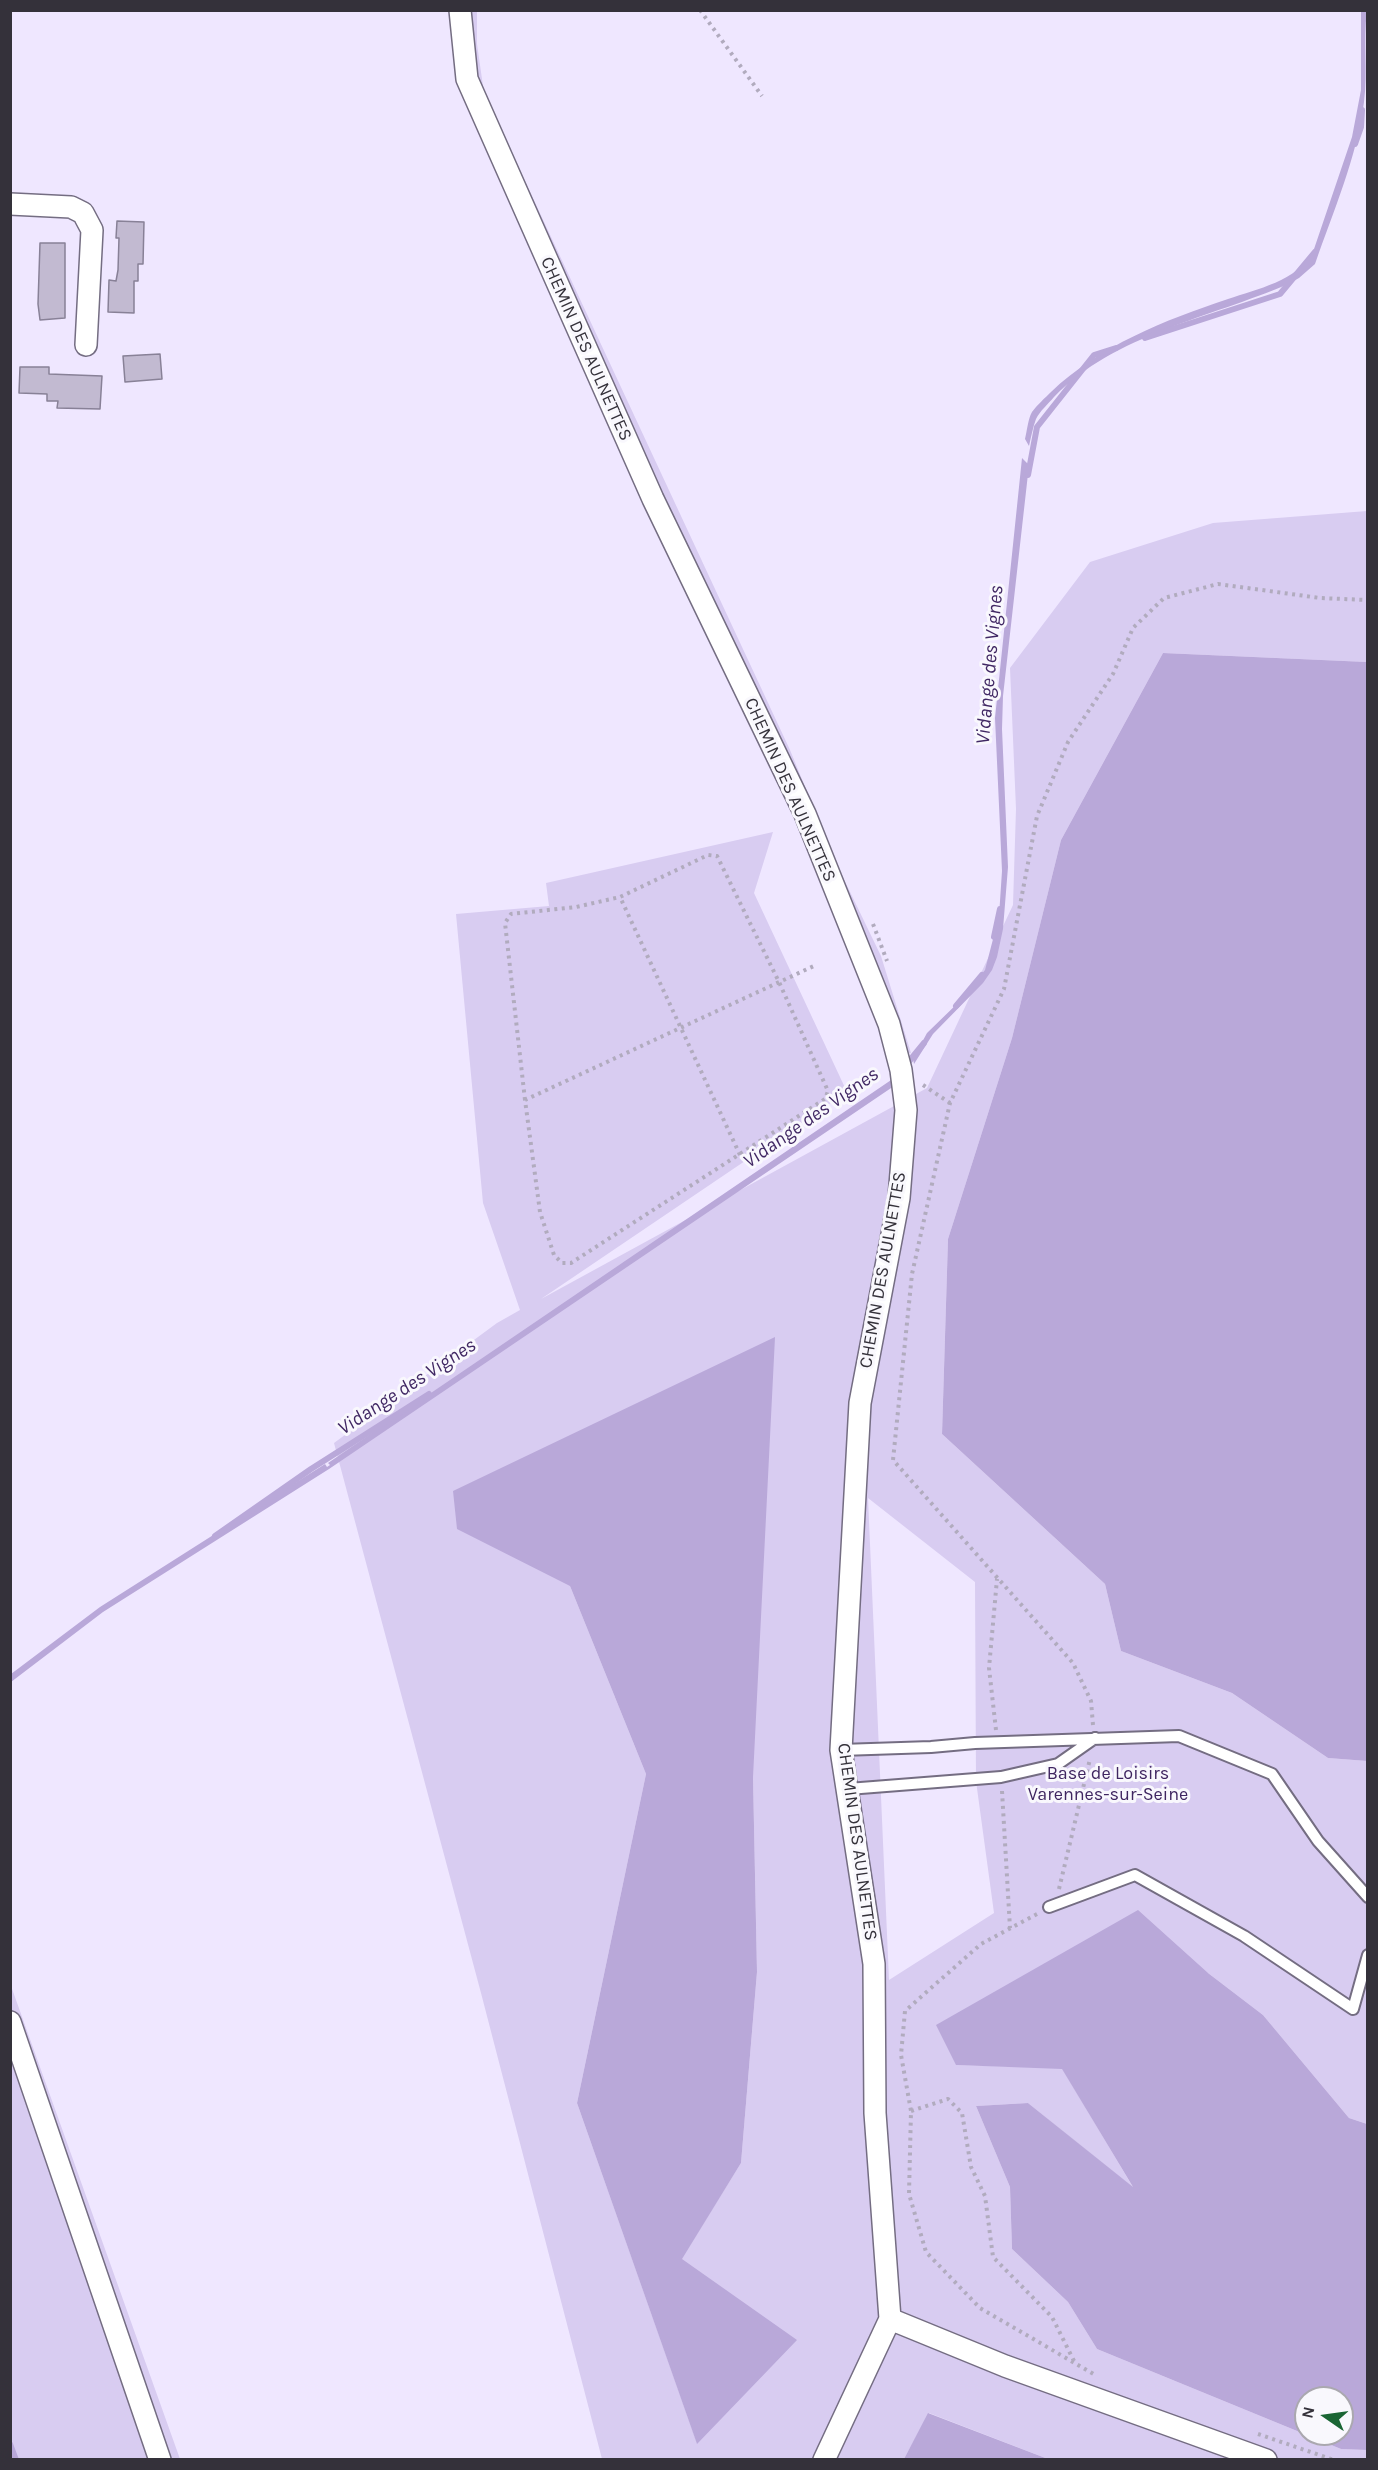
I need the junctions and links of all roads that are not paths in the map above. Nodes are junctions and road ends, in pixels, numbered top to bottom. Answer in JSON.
{"nodes":[{"id":1,"x":460,"y":10,"type":"edge"},
{"id":2,"x":10,"y":204,"type":"edge"},
{"id":3,"x":86,"y":345,"type":"dead end"},
{"id":4,"x":1095,"y":1738,"type":"junction"},
{"id":5,"x":841,"y":1750,"type":"junction"},
{"id":6,"x":848,"y":1789,"type":"junction"},
{"id":7,"x":1368,"y":1897,"type":"edge"},
{"id":8,"x":1049,"y":1907,"type":"road end"},
{"id":9,"x":1368,"y":1955,"type":"edge"},
{"id":10,"x":10,"y":2022,"type":"edge"},
{"id":11,"x":890,"y":2319,"type":"junction"},
{"id":12,"x":160,"y":2460,"type":"edge"},
{"id":13,"x":824,"y":2460,"type":"edge"},
{"id":14,"x":1266,"y":2460,"type":"edge"}],
"edges":[{"from":1,"to":5,"type":"street","name":"CHEMIN DES AULNETTES"},
{"from":2,"to":3,"type":"street"},
{"from":4,"to":5,"type":"lane"},
{"from":4,"to":6,"type":"lane"},
{"from":4,"to":7,"type":"lane"},
{"from":5,"to":6,"type":"street","name":"CHEMIN DES AULNETTES"},
{"from":6,"to":11,"type":"street","name":"CHEMIN DES AULNETTES"},
{"from":8,"to":9,"type":"lane"},
{"from":10,"to":12,"type":"street"},
{"from":11,"to":13,"type":"street","name":"CHEMIN DES AULNETTES"},
{"from":11,"to":14,"type":"street"}]}
